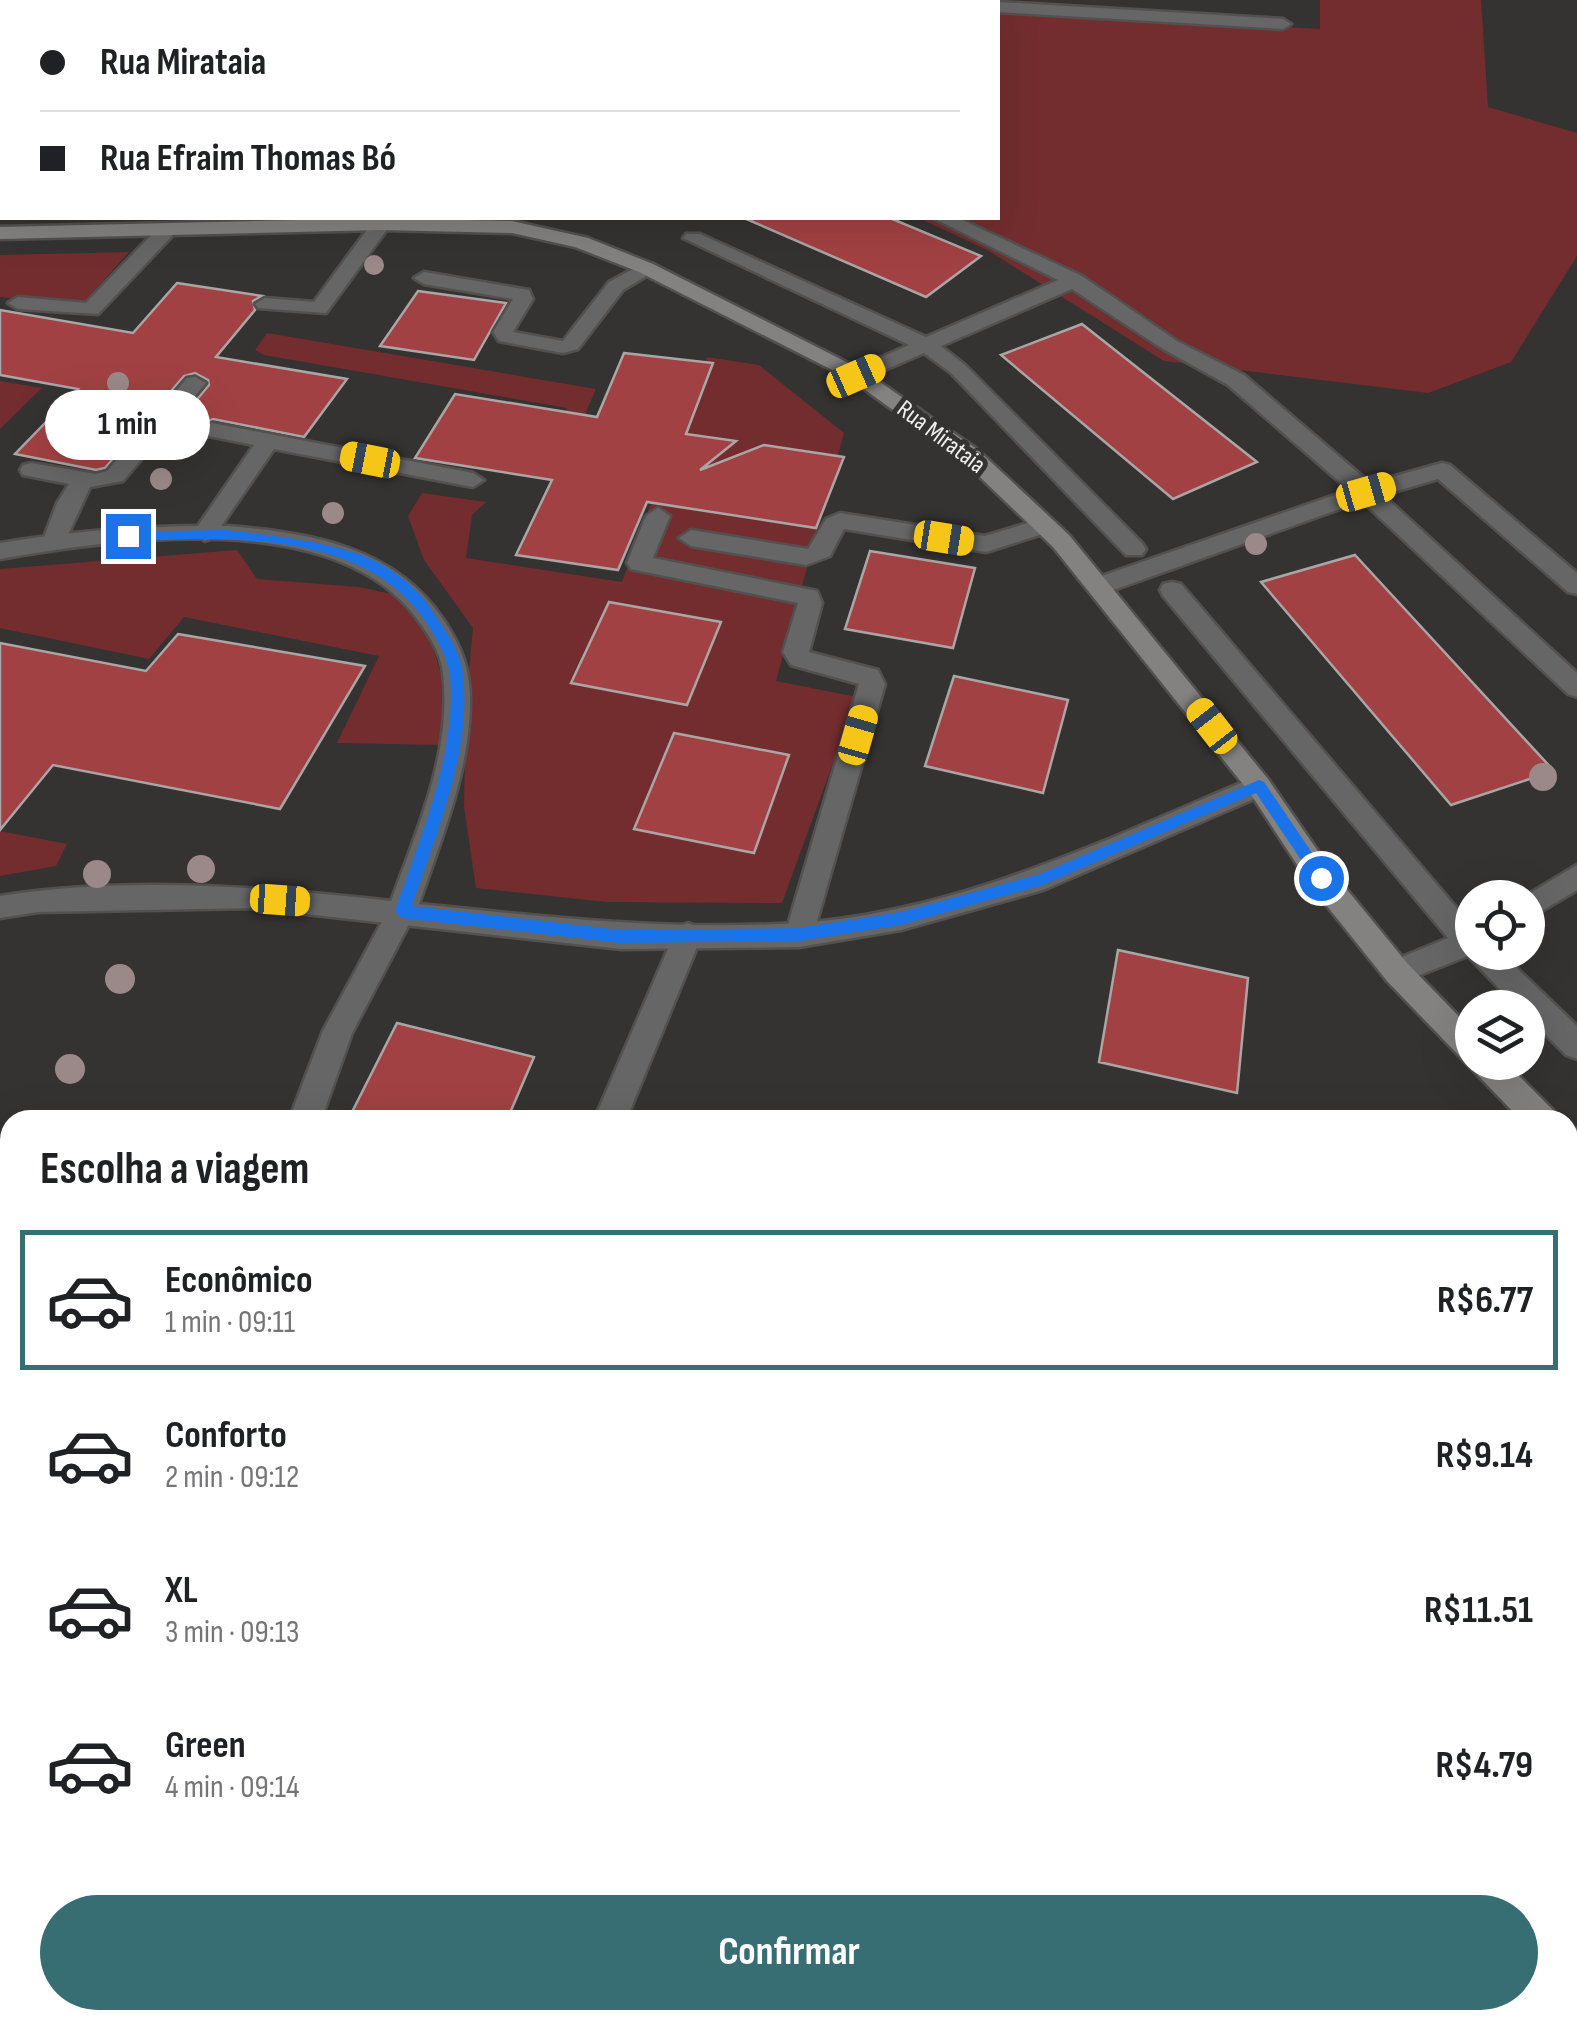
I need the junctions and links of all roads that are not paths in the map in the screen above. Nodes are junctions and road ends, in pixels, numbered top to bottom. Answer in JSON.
{"nodes":[{"id":1,"x":1000,"y":7,"type":"edge"},
{"id":2,"x":1284,"y":24,"type":"dead end"},
{"id":3,"x":947,"y":220,"type":"edge"},
{"id":4,"x":381,"y":224,"type":"junction"},
{"id":5,"x":581,"y":230,"type":"edge"},
{"id":6,"x":166,"y":231,"type":"junction"},
{"id":7,"x":0,"y":234,"type":"edge"},
{"id":8,"x":693,"y":238,"type":"dead end"},
{"id":9,"x":646,"y":268,"type":"junction"},
{"id":10,"x":424,"y":278,"type":"dead end"},
{"id":11,"x":1075,"y":280,"type":"junction"},
{"id":12,"x":18,"y":303,"type":"dead end"},
{"id":13,"x":266,"y":304,"type":"dead end"},
{"id":14,"x":926,"y":345,"type":"junction"},
{"id":15,"x":856,"y":376,"type":"junction"},
{"id":16,"x":195,"y":382,"type":"dead end"},
{"id":17,"x":212,"y":430,"type":"dead end"},
{"id":18,"x":268,"y":441,"type":"junction"},
{"id":19,"x":31,"y":470,"type":"dead end"},
{"id":20,"x":84,"y":480,"type":"junction"},
{"id":21,"x":473,"y":480,"type":"dead end"},
{"id":22,"x":1366,"y":492,"type":"junction"},
{"id":23,"x":658,"y":516,"type":"dead end"},
{"id":24,"x":1044,"y":526,"type":"junction"},
{"id":25,"x":206,"y":533,"type":"junction"},
{"id":26,"x":691,"y":538,"type":"dead end"},
{"id":27,"x":56,"y":540,"type":"junction"},
{"id":28,"x":1134,"y":550,"type":"dead end"},
{"id":29,"x":0,"y":551,"type":"edge"},
{"id":30,"x":1098,"y":586,"type":"junction"},
{"id":31,"x":1577,"y":586,"type":"edge"},
{"id":32,"x":1172,"y":590,"type":"dead end"},
{"id":33,"x":1577,"y":688,"type":"edge"},
{"id":34,"x":1259,"y":786,"type":"junction"},
{"id":35,"x":1577,"y":876,"type":"edge"},
{"id":36,"x":1545,"y":897,"type":"edge"},
{"id":37,"x":0,"y":907,"type":"edge"},
{"id":38,"x":402,"y":911,"type":"junction"},
{"id":39,"x":1455,"y":923,"type":"edge"},
{"id":40,"x":688,"y":935,"type":"junction"},
{"id":41,"x":799,"y":935,"type":"junction"},
{"id":42,"x":1455,"y":952,"type":"edge"},
{"id":43,"x":1499,"y":970,"type":"edge"},
{"id":44,"x":1398,"y":972,"type":"junction"},
{"id":45,"x":1455,"y":1032,"type":"edge"},
{"id":46,"x":1577,"y":1046,"type":"edge"},
{"id":47,"x":1502,"y":1080,"type":"edge"},
{"id":48,"x":309,"y":1110,"type":"edge"},
{"id":49,"x":614,"y":1110,"type":"edge"},
{"id":50,"x":1532,"y":1110,"type":"edge"}],
"edges":[{"from":1,"to":2,"type":"street"},
{"from":3,"to":11,"type":"street"},
{"from":4,"to":5,"type":"street","name":"Rua Mirataia"},
{"from":4,"to":6,"type":"street","name":"Rua Mirataia"},
{"from":4,"to":13,"type":"street"},
{"from":5,"to":9,"type":"street","name":"Rua Mirataia"},
{"from":6,"to":7,"type":"street","name":"Rua Mirataia"},
{"from":6,"to":12,"type":"street"},
{"from":8,"to":14,"type":"street"},
{"from":9,"to":10,"type":"street"},
{"from":9,"to":15,"type":"street","name":"Rua Mirataia"},
{"from":11,"to":14,"type":"street"},
{"from":11,"to":22,"type":"street"},
{"from":14,"to":15,"type":"street"},
{"from":14,"to":28,"type":"street"},
{"from":15,"to":24,"type":"street","name":"Rua Mirataia"},
{"from":16,"to":20,"type":"street"},
{"from":17,"to":18,"type":"street"},
{"from":18,"to":21,"type":"street"},
{"from":18,"to":25,"type":"street"},
{"from":19,"to":20,"type":"street"},
{"from":20,"to":27,"type":"street"},
{"from":22,"to":30,"type":"street"},
{"from":22,"to":31,"type":"street"},
{"from":22,"to":33,"type":"street"},
{"from":23,"to":41,"type":"street"},
{"from":24,"to":26,"type":"street"},
{"from":24,"to":30,"type":"street","name":"Rua Mirataia"},
{"from":25,"to":27,"type":"street"},
{"from":25,"to":38,"type":"street"},
{"from":27,"to":29,"type":"street"},
{"from":30,"to":34,"type":"street","name":"Rua Mirataia"},
{"from":32,"to":39,"type":"street"},
{"from":34,"to":41,"type":"street"},
{"from":34,"to":44,"type":"street","name":"Rua Mirataia"},
{"from":35,"to":36,"type":"street"},
{"from":37,"to":38,"type":"street"},
{"from":38,"to":40,"type":"street"},
{"from":38,"to":48,"type":"street"},
{"from":40,"to":41,"type":"street"},
{"from":40,"to":49,"type":"street"},
{"from":42,"to":44,"type":"street"},
{"from":43,"to":46,"type":"street"},
{"from":44,"to":45,"type":"street","name":"Rua Mirataia"},
{"from":47,"to":50,"type":"street"}]}
